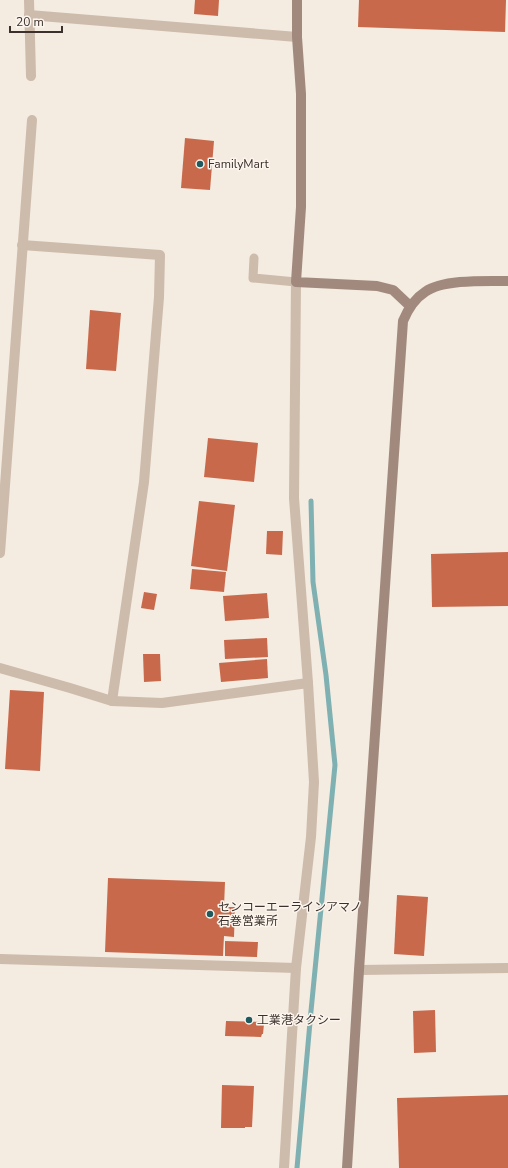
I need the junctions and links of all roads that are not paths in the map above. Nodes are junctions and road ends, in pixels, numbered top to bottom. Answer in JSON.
{"nodes":[{"id":1,"x":29,"y":0,"type":"edge"},
{"id":2,"x":297,"y":0,"type":"edge"},
{"id":3,"x":29,"y":15,"type":"junction"},
{"id":4,"x":297,"y":37,"type":"junction"},
{"id":5,"x":30,"y":76,"type":"dead end"},
{"id":6,"x":32,"y":120,"type":"dead end"},
{"id":7,"x":22,"y":245,"type":"junction"},
{"id":8,"x":254,"y":258,"type":"dead end"},
{"id":9,"x":508,"y":281,"type":"edge"},
{"id":10,"x":296,"y":282,"type":"junction"},
{"id":11,"x":410,"y":306,"type":"junction"},
{"id":12,"x":0,"y":553,"type":"edge"},
{"id":13,"x":0,"y":668,"type":"edge"},
{"id":14,"x":308,"y":683,"type":"junction"},
{"id":15,"x":112,"y":701,"type":"junction"},
{"id":16,"x":0,"y":958,"type":"edge"},
{"id":17,"x":296,"y":968,"type":"junction"},
{"id":18,"x":508,"y":968,"type":"edge"},
{"id":19,"x":359,"y":970,"type":"junction"},
{"id":20,"x":284,"y":1168,"type":"edge"},
{"id":21,"x":347,"y":1168,"type":"edge"}],
"edges":[{"from":1,"to":3,"type":"street"},
{"from":2,"to":4,"type":"street"},
{"from":3,"to":4,"type":"street"},
{"from":3,"to":5,"type":"street"},
{"from":4,"to":10,"type":"street"},
{"from":6,"to":7,"type":"street"},
{"from":7,"to":12,"type":"street"},
{"from":7,"to":15,"type":"street"},
{"from":8,"to":10,"type":"lane"},
{"from":9,"to":11,"type":"street"},
{"from":10,"to":11,"type":"street"},
{"from":10,"to":14,"type":"street"},
{"from":11,"to":19,"type":"street"},
{"from":13,"to":15,"type":"street"},
{"from":14,"to":15,"type":"street"},
{"from":14,"to":17,"type":"street"},
{"from":16,"to":17,"type":"street"},
{"from":17,"to":20,"type":"street"},
{"from":18,"to":19,"type":"street"},
{"from":19,"to":21,"type":"street"}]}
